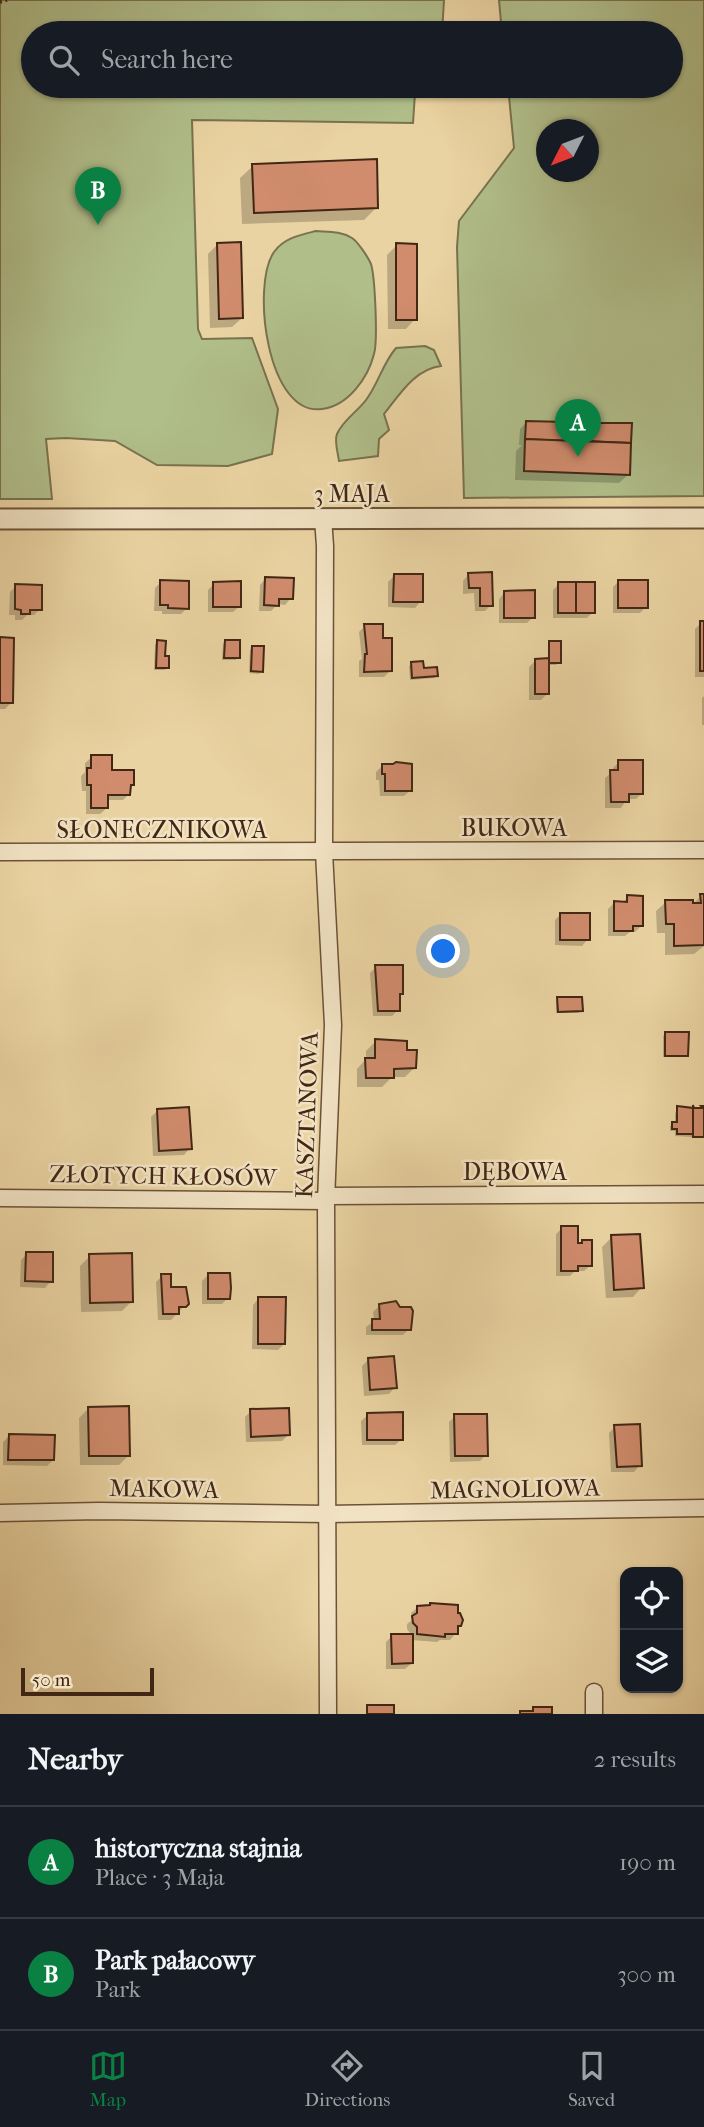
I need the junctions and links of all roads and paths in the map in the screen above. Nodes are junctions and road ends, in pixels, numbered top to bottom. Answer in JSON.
{"nodes":[{"id":1,"x":7,"y":0,"type":"edge"},
{"id":2,"x":0,"y":2,"type":"edge"},
{"id":3,"x":323,"y":518,"type":"junction"},
{"id":4,"x":704,"y":518,"type":"edge"},
{"id":5,"x":0,"y":519,"type":"edge"},
{"id":6,"x":704,"y":850,"type":"edge"},
{"id":7,"x":0,"y":852,"type":"edge"},
{"id":8,"x":324,"y":852,"type":"junction"},
{"id":9,"x":704,"y":1194,"type":"edge"},
{"id":10,"x":0,"y":1198,"type":"edge"},
{"id":11,"x":326,"y":1198,"type":"junction"},
{"id":12,"x":704,"y":1508,"type":"edge"},
{"id":13,"x":0,"y":1513,"type":"edge"},
{"id":14,"x":327,"y":1514,"type":"junction"},
{"id":15,"x":594,"y":1692,"type":"dead end"},
{"id":16,"x":328,"y":1714,"type":"edge"},
{"id":17,"x":594,"y":1714,"type":"edge"}],
"edges":[{"from":1,"to":2,"type":"path"},
{"from":3,"to":4,"type":"street","name":"3 MAJA"},
{"from":3,"to":5,"type":"street","name":"3 MAJA"},
{"from":3,"to":8,"type":"street","name":"KASZTANOWA"},
{"from":6,"to":8,"type":"street","name":"BUKOWA"},
{"from":7,"to":8,"type":"street","name":"SŁONECZNIKOWA"},
{"from":8,"to":11,"type":"street","name":"KASZTANOWA"},
{"from":9,"to":11,"type":"street","name":"DĘBOWA"},
{"from":10,"to":11,"type":"street","name":"ZŁOTYCH KŁOSÓW"},
{"from":11,"to":14,"type":"street","name":"KASZTANOWA"},
{"from":12,"to":14,"type":"street","name":"MAGNOLIOWA"},
{"from":13,"to":14,"type":"street","name":"MAKOWA"},
{"from":14,"to":16,"type":"street","name":"KASZTANOWA"},
{"from":15,"to":17,"type":"street"}]}
